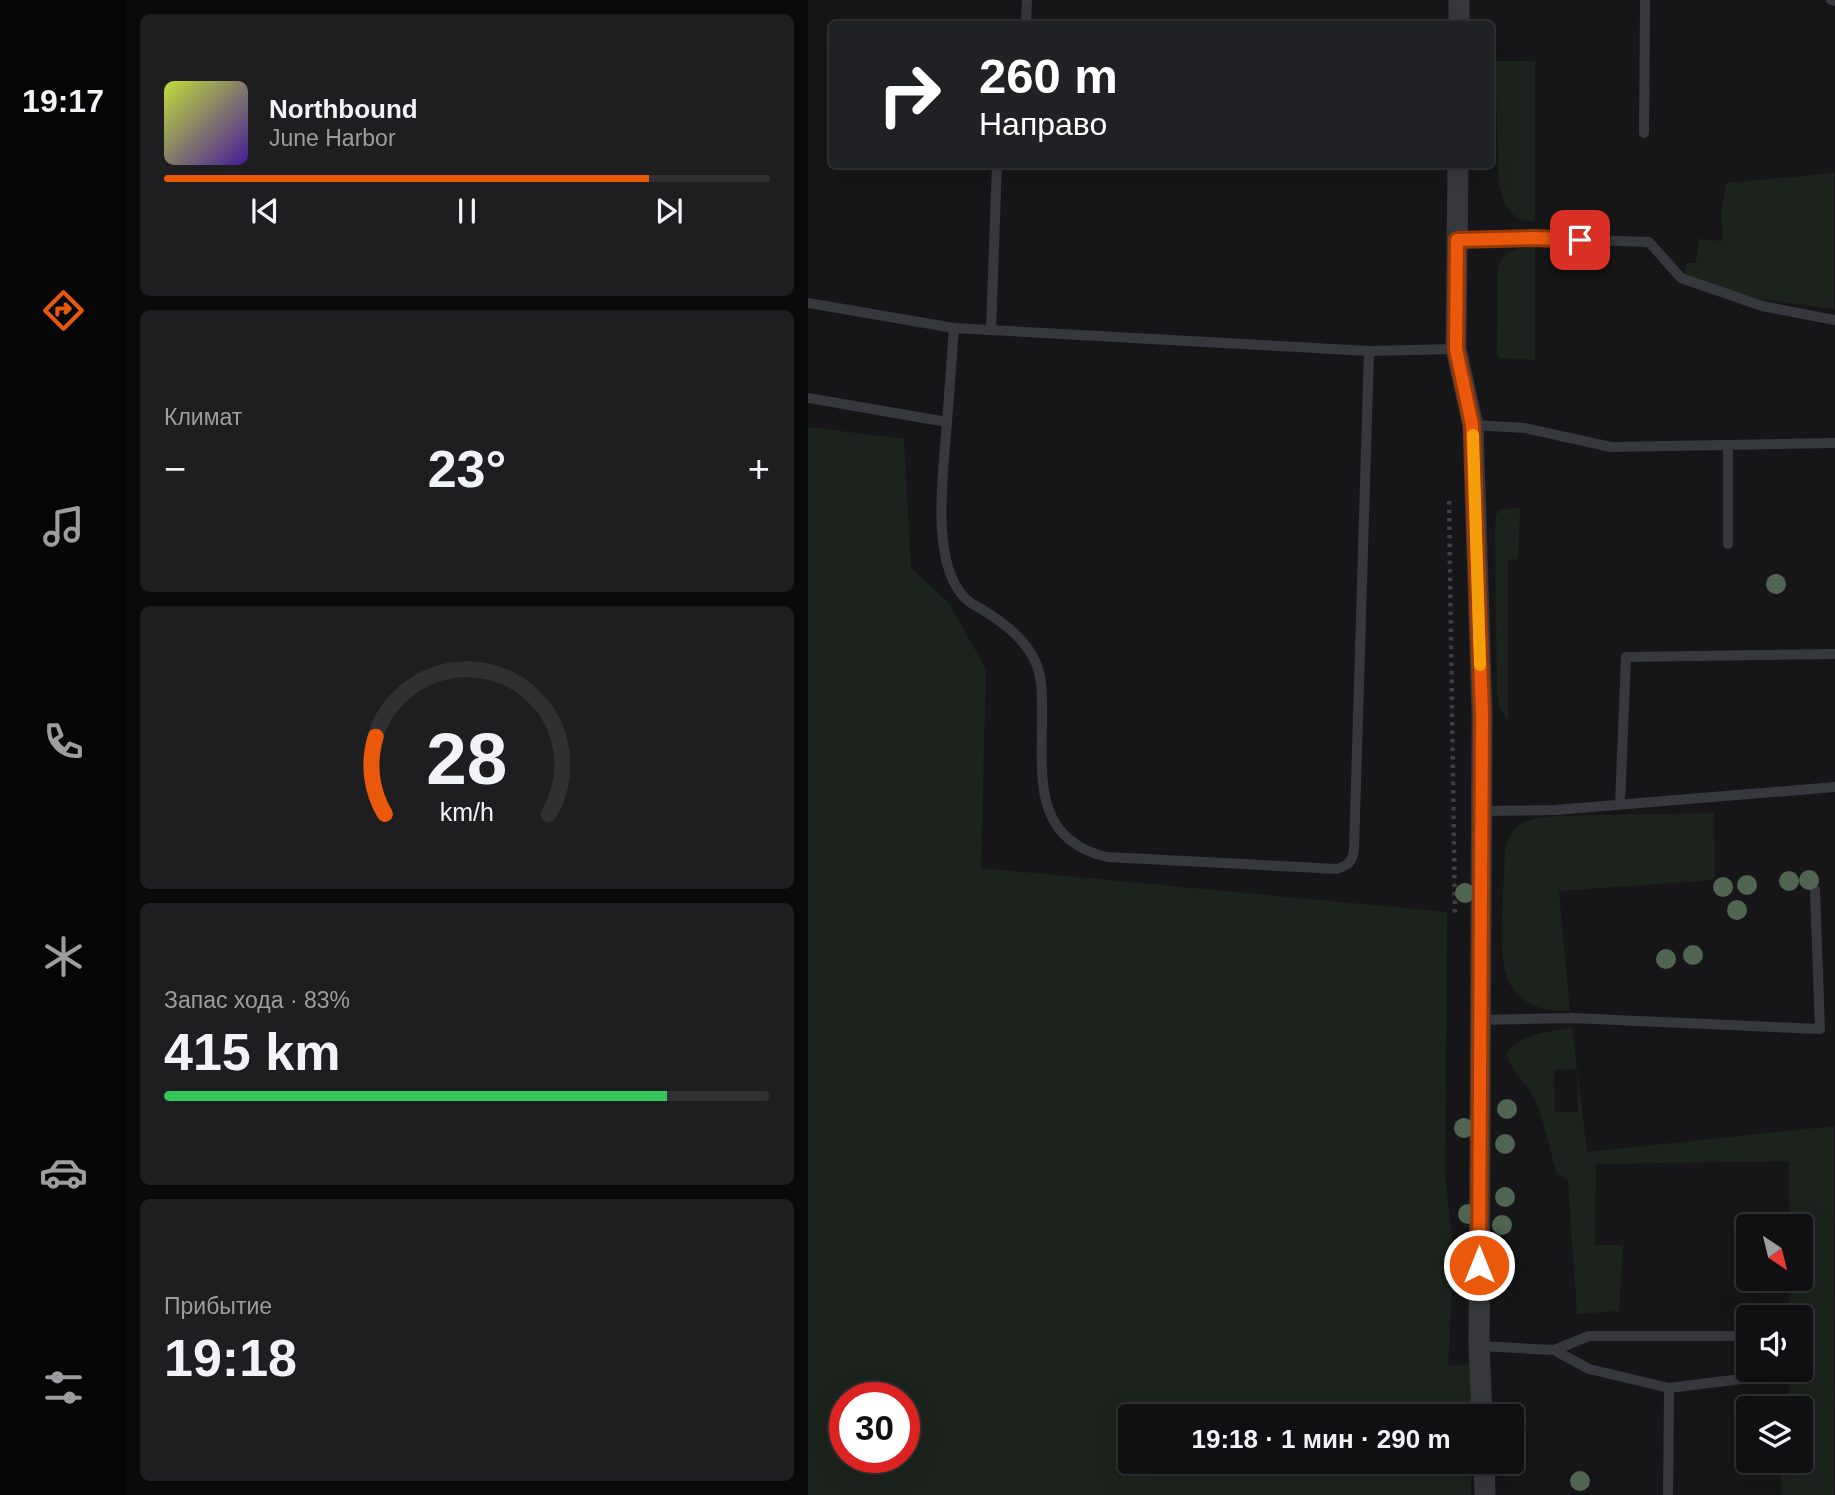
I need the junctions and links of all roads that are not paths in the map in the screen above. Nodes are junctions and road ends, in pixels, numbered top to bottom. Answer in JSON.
{"nodes":[{"id":1,"x":1027,"y":0,"type":"edge"},
{"id":2,"x":1459,"y":0,"type":"edge"},
{"id":3,"x":1644,"y":0,"type":"edge"},
{"id":4,"x":1026,"y":21,"type":"edge"},
{"id":5,"x":1459,"y":21,"type":"edge"},
{"id":6,"x":1644,"y":133,"type":"dead end"},
{"id":7,"x":998,"y":168,"type":"edge"},
{"id":8,"x":1458,"y":168,"type":"edge"},
{"id":9,"x":1457,"y":240,"type":"junction"},
{"id":10,"x":808,"y":303,"type":"edge"},
{"id":11,"x":1835,"y":320,"type":"edge"},
{"id":12,"x":954,"y":328,"type":"junction"},
{"id":13,"x":991,"y":330,"type":"junction"},
{"id":14,"x":1456,"y":349,"type":"junction"},
{"id":15,"x":1369,"y":351,"type":"junction"},
{"id":16,"x":808,"y":398,"type":"edge"},
{"id":17,"x":947,"y":422,"type":"junction"},
{"id":18,"x":1472,"y":425,"type":"junction"},
{"id":19,"x":1835,"y":443,"type":"edge"},
{"id":20,"x":1728,"y":444,"type":"junction"},
{"id":21,"x":1728,"y":544,"type":"dead end"},
{"id":22,"x":1835,"y":654,"type":"edge"},
{"id":23,"x":1835,"y":787,"type":"edge"},
{"id":24,"x":1621,"y":804,"type":"junction"},
{"id":25,"x":1481,"y":811,"type":"junction"},
{"id":26,"x":1815,"y":890,"type":"dead end"},
{"id":27,"x":1479,"y":1020,"type":"junction"},
{"id":28,"x":1736,"y":1336,"type":"edge"},
{"id":29,"x":1479,"y":1346,"type":"junction"},
{"id":30,"x":1554,"y":1350,"type":"junction"},
{"id":31,"x":1736,"y":1380,"type":"edge"},
{"id":32,"x":1668,"y":1388,"type":"junction"},
{"id":33,"x":1481,"y":1404,"type":"edge"},
{"id":34,"x":1484,"y":1474,"type":"edge"},
{"id":35,"x":1485,"y":1495,"type":"edge"},
{"id":36,"x":1668,"y":1495,"type":"edge"}],
"edges":[{"from":1,"to":4,"type":"lane"},
{"from":2,"to":5,"type":"street"},
{"from":3,"to":6,"type":"lane"},
{"from":7,"to":13,"type":"lane"},
{"from":8,"to":9,"type":"street"},
{"from":9,"to":11,"type":"lane"},
{"from":9,"to":14,"type":"street"},
{"from":10,"to":12,"type":"lane"},
{"from":12,"to":13,"type":"lane"},
{"from":12,"to":17,"type":"lane"},
{"from":13,"to":15,"type":"lane"},
{"from":14,"to":15,"type":"lane"},
{"from":14,"to":18,"type":"street"},
{"from":15,"to":17,"type":"lane"},
{"from":16,"to":17,"type":"lane"},
{"from":18,"to":20,"type":"lane"},
{"from":18,"to":25,"type":"street"},
{"from":19,"to":20,"type":"lane"},
{"from":20,"to":21,"type":"lane"},
{"from":22,"to":24,"type":"lane"},
{"from":23,"to":24,"type":"lane"},
{"from":24,"to":25,"type":"lane"},
{"from":25,"to":27,"type":"street"},
{"from":26,"to":27,"type":"lane"},
{"from":27,"to":29,"type":"street"},
{"from":28,"to":30,"type":"lane"},
{"from":29,"to":30,"type":"lane"},
{"from":29,"to":33,"type":"street"},
{"from":30,"to":32,"type":"lane"},
{"from":31,"to":32,"type":"lane"},
{"from":32,"to":36,"type":"lane"},
{"from":34,"to":35,"type":"street"}]}
